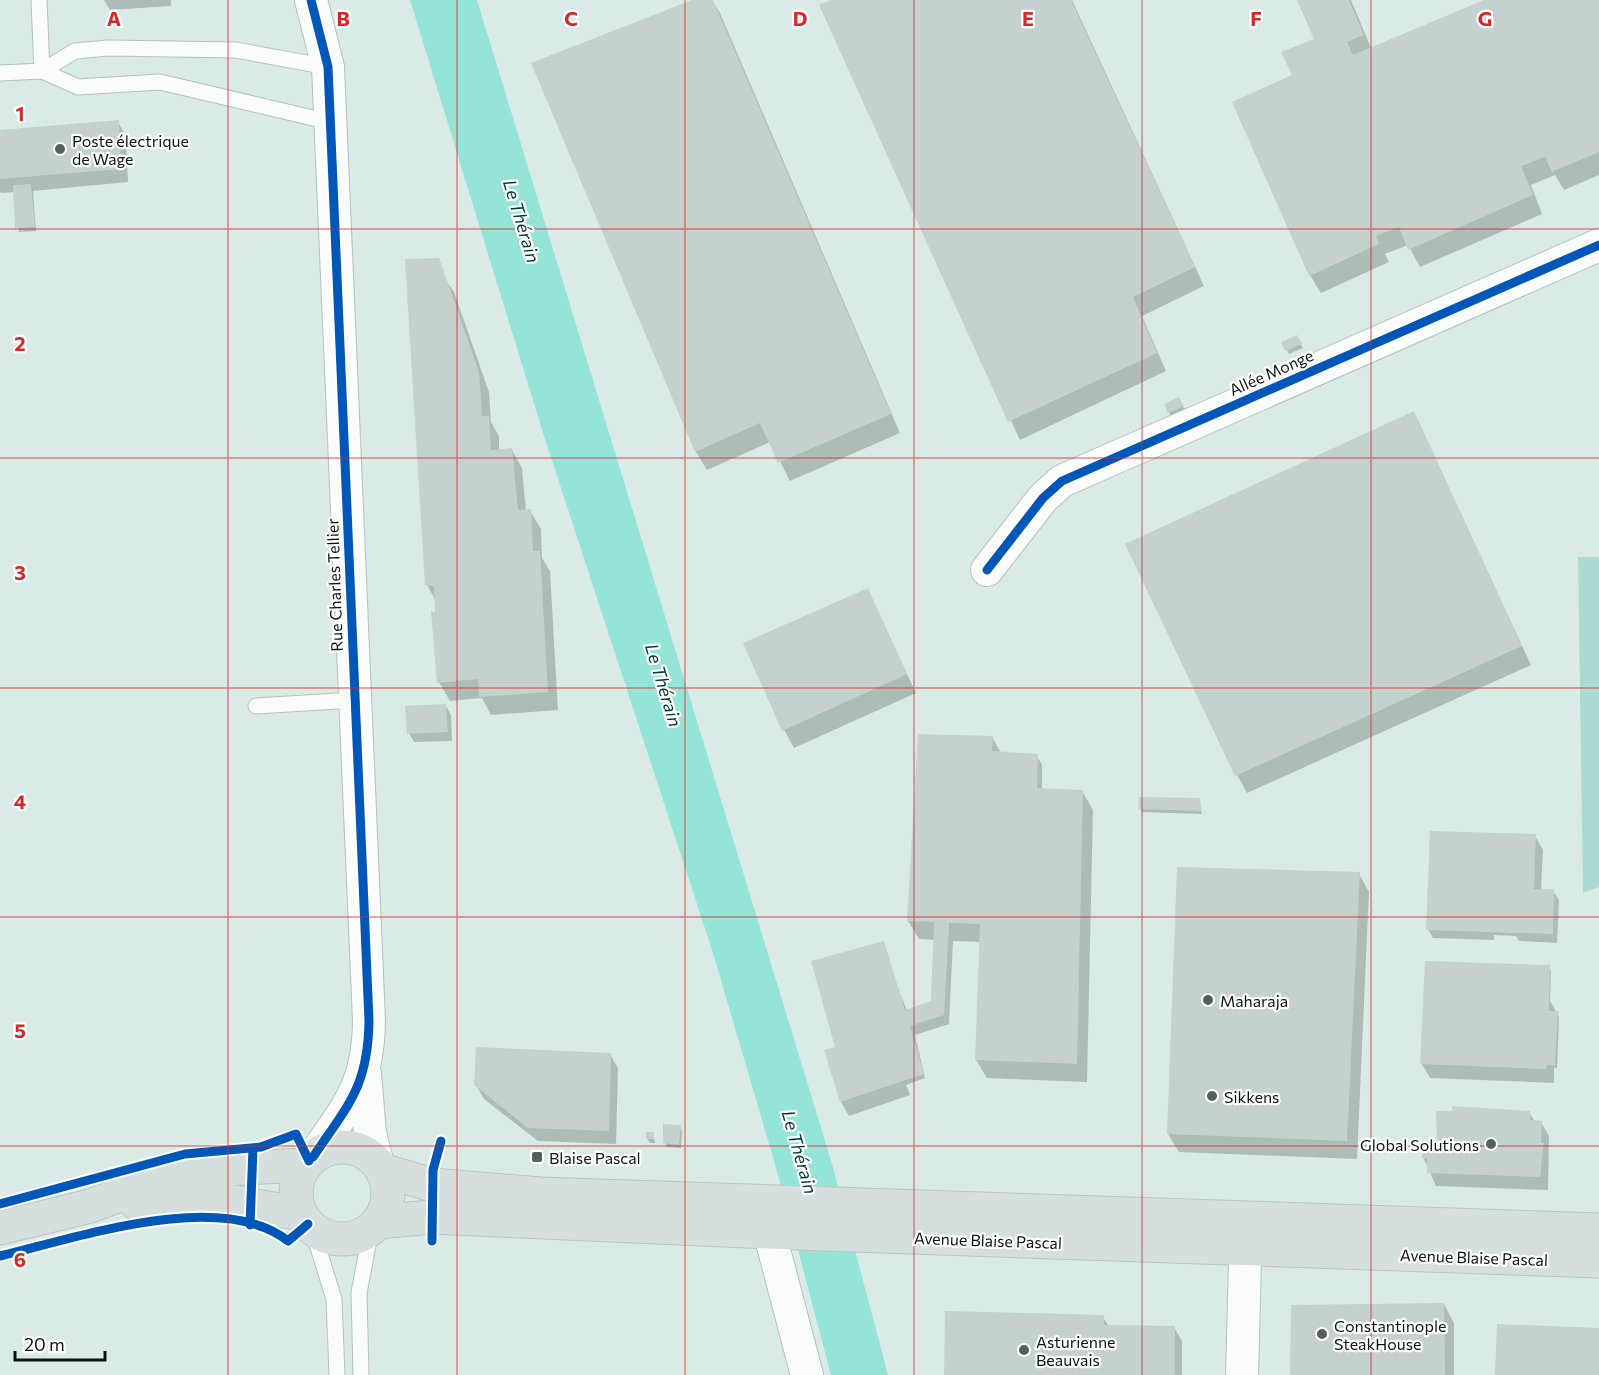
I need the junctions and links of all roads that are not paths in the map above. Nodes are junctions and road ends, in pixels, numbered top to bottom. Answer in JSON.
{"nodes":[{"id":1,"x":39,"y":0,"type":"edge"},
{"id":2,"x":311,"y":0,"type":"edge"},
{"id":3,"x":327,"y":67,"type":"junction"},
{"id":4,"x":42,"y":71,"type":"junction"},
{"id":5,"x":0,"y":73,"type":"edge"},
{"id":6,"x":330,"y":122,"type":"junction"},
{"id":7,"x":1599,"y":245,"type":"edge"},
{"id":8,"x":987,"y":570,"type":"dead end"},
{"id":9,"x":354,"y":700,"type":"junction"},
{"id":10,"x":256,"y":706,"type":"dead end"},
{"id":11,"x":364,"y":1072,"type":"junction"},
{"id":12,"x":309,"y":1161,"type":"junction"},
{"id":13,"x":380,"y":1168,"type":"junction"},
{"id":14,"x":90,"y":1206,"type":"junction"},
{"id":15,"x":772,"y":1217,"type":"junction"},
{"id":16,"x":306,"y":1221,"type":"junction"},
{"id":17,"x":374,"y":1225,"type":"junction"},
{"id":18,"x":0,"y":1228,"type":"edge"},
{"id":19,"x":1599,"y":1230,"type":"edge"},
{"id":20,"x":1246,"y":1234,"type":"junction"},
{"id":21,"x":1599,"y":1262,"type":"edge"},
{"id":22,"x":337,"y":1375,"type":"edge"},
{"id":23,"x":361,"y":1375,"type":"edge"},
{"id":24,"x":807,"y":1375,"type":"edge"},
{"id":25,"x":1242,"y":1375,"type":"edge"}],
"edges":[{"from":1,"to":4,"type":"lane"},
{"from":2,"to":3,"type":"street","name":"Rue Charles Tellier"},
{"from":3,"to":4,"type":"lane"},
{"from":3,"to":6,"type":"street","name":"Rue Charles Tellier"},
{"from":4,"to":5,"type":"lane"},
{"from":4,"to":6,"type":"lane"},
{"from":6,"to":9,"type":"street","name":"Rue Charles Tellier"},
{"from":7,"to":8,"type":"street","name":"Allée Monge"},
{"from":9,"to":10,"type":"lane"},
{"from":9,"to":11,"type":"street","name":"Rue Charles Tellier"},
{"from":11,"to":12,"type":"street","name":"Rue Charles Tellier"},
{"from":11,"to":13,"type":"street","name":"Rue Charles Tellier"},
{"from":12,"to":13,"type":"main road","name":"Avenue Blaise Pascal"},
{"from":12,"to":14,"type":"main road","name":"Avenue Blaise Pascal"},
{"from":12,"to":16,"type":"main road"},
{"from":13,"to":15,"type":"main road","name":"Avenue Blaise Pascal"},
{"from":13,"to":17,"type":"main road"},
{"from":14,"to":16,"type":"main road","name":"Avenue Blaise Pascal"},
{"from":14,"to":18,"type":"main road","name":"Avenue Blaise Pascal"},
{"from":15,"to":17,"type":"main road","name":"Avenue Blaise Pascal"},
{"from":15,"to":20,"type":"main road","name":"Avenue Blaise Pascal"},
{"from":15,"to":24,"type":"street"},
{"from":16,"to":17,"type":"main road","name":"Avenue Blaise Pascal"},
{"from":16,"to":22,"type":"lane"},
{"from":17,"to":23,"type":"lane"},
{"from":19,"to":20,"type":"main road","name":"Avenue Blaise Pascal"},
{"from":20,"to":21,"type":"main road","name":"Avenue Blaise Pascal"},
{"from":20,"to":25,"type":"street"}]}
